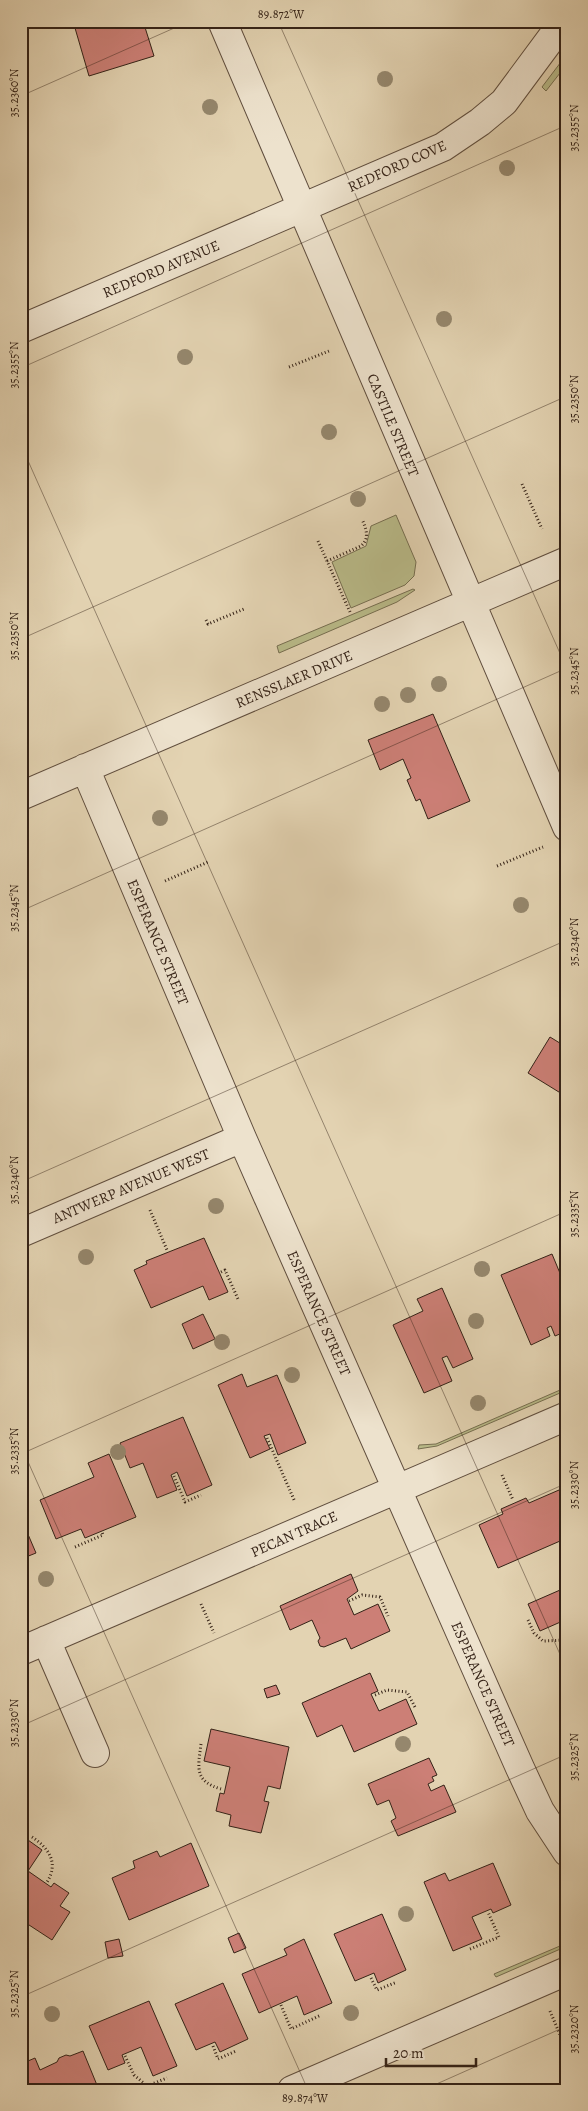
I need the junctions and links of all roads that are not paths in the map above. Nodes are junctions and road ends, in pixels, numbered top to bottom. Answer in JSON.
{"nodes":[{"id":1,"x":222,"y":21,"type":"edge"},
{"id":2,"x":564,"y":21,"type":"edge"},
{"id":3,"x":301,"y":209,"type":"junction"},
{"id":4,"x":21,"y":329,"type":"edge"},
{"id":5,"x":567,"y":561,"type":"edge"},
{"id":6,"x":471,"y":604,"type":"junction"},
{"id":7,"x":85,"y":768,"type":"junction"},
{"id":8,"x":21,"y":796,"type":"edge"},
{"id":9,"x":567,"y":827,"type":"edge"},
{"id":10,"x":242,"y":1138,"type":"junction"},
{"id":11,"x":21,"y":1233,"type":"edge"},
{"id":12,"x":567,"y":1416,"type":"edge"},
{"id":13,"x":397,"y":1489,"type":"junction"},
{"id":14,"x":46,"y":1640,"type":"junction"},
{"id":15,"x":21,"y":1651,"type":"edge"},
{"id":16,"x":95,"y":1753,"type":"dead end"},
{"id":17,"x":567,"y":1852,"type":"edge"},
{"id":18,"x":567,"y":1972,"type":"edge"},
{"id":19,"x":292,"y":2090,"type":"edge"}],
"edges":[{"from":1,"to":3,"type":"street","name":"CASTILE STREET"},
{"from":2,"to":3,"type":"street","name":"REDFORD COVE"},
{"from":3,"to":4,"type":"street","name":"REDFORD AVENUE"},
{"from":3,"to":6,"type":"street","name":"CASTILE STREET"},
{"from":5,"to":6,"type":"street","name":"RENSSLAER DRIVE"},
{"from":6,"to":7,"type":"street","name":"RENSSLAER DRIVE"},
{"from":6,"to":9,"type":"street","name":"CASTILE STREET"},
{"from":7,"to":8,"type":"street","name":"RENSSLAER DRIVE"},
{"from":7,"to":10,"type":"street","name":"ESPERANCE STREET"},
{"from":10,"to":11,"type":"street","name":"ANTWERP AVENUE WEST"},
{"from":10,"to":13,"type":"street","name":"ESPERANCE STREET"},
{"from":12,"to":13,"type":"street","name":"PECAN TRACE"},
{"from":13,"to":14,"type":"street","name":"PECAN TRACE"},
{"from":13,"to":17,"type":"street","name":"ESPERANCE STREET"},
{"from":14,"to":15,"type":"street","name":"PECAN TRACE"},
{"from":14,"to":16,"type":"street"},
{"from":18,"to":19,"type":"street"}]}
